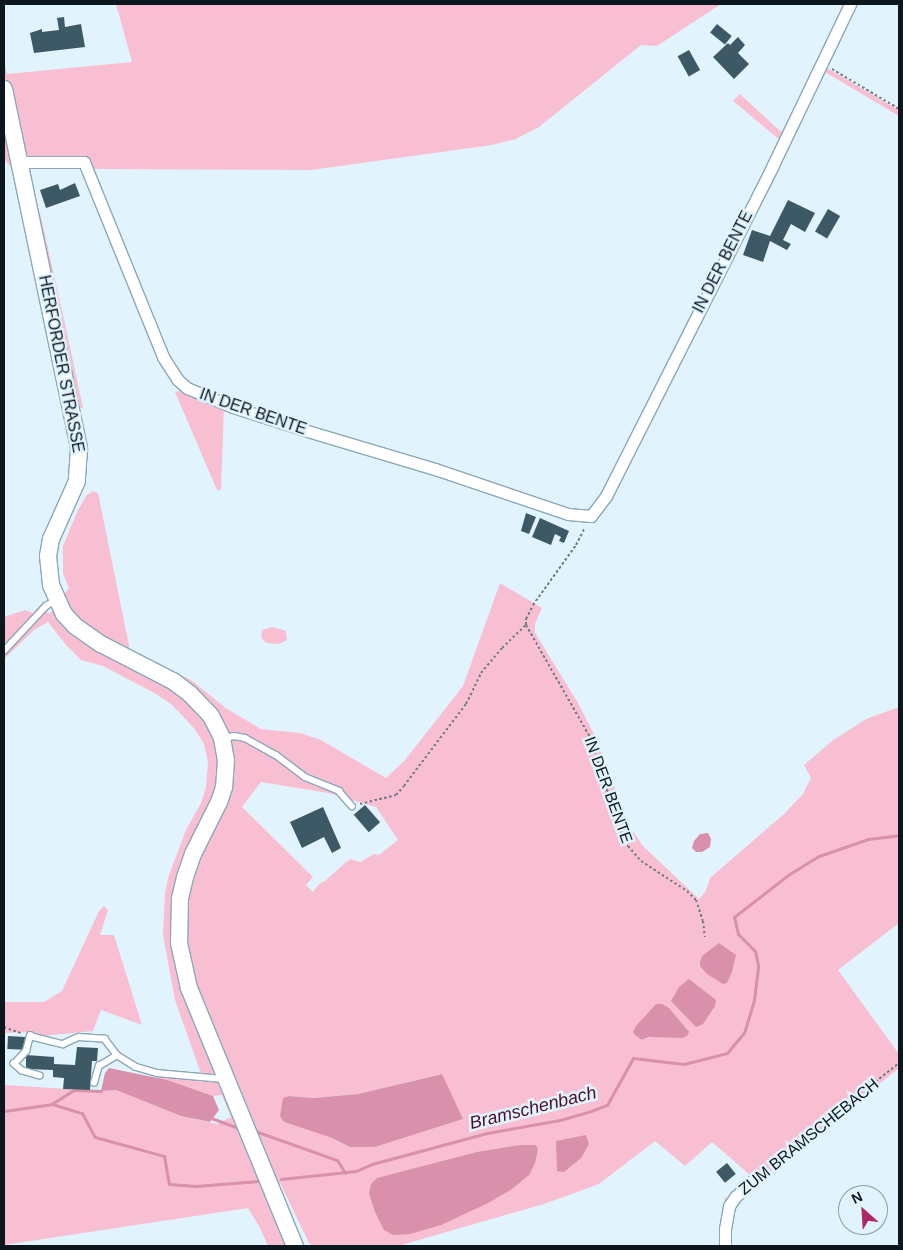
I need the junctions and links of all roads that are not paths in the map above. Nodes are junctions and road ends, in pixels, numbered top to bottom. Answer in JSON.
{"nodes":[{"id":1,"x":850,"y":4,"type":"edge"},
{"id":2,"x":4,"y":89,"type":"edge"},
{"id":3,"x":9,"y":139,"type":"edge"},
{"id":4,"x":19,"y":162,"type":"junction"},
{"id":5,"x":56,"y":600,"type":"junction"},
{"id":6,"x":4,"y":650,"type":"edge"},
{"id":7,"x":222,"y":738,"type":"junction"},
{"id":8,"x":352,"y":806,"type":"road end"},
{"id":9,"x":117,"y":1055,"type":"junction"},
{"id":10,"x":40,"y":1076,"type":"dead end"},
{"id":11,"x":226,"y":1079,"type":"junction"},
{"id":12,"x":94,"y":1083,"type":"dead end"},
{"id":13,"x":753,"y":1180,"type":"road end"},
{"id":14,"x":295,"y":1246,"type":"edge"},
{"id":15,"x":725,"y":1246,"type":"edge"}],
"edges":[{"from":1,"to":4,"type":"street","name":"IN DER BENTE"},
{"from":2,"to":3,"type":"main road","name":"HERFORDER STRASSE"},
{"from":3,"to":4,"type":"main road","name":"HERFORDER STRASSE"},
{"from":4,"to":5,"type":"main road","name":"HERFORDER STRASSE"},
{"from":5,"to":6,"type":"lane"},
{"from":5,"to":7,"type":"main road","name":"HERFORDER STRASSE"},
{"from":7,"to":8,"type":"lane"},
{"from":7,"to":11,"type":"main road","name":"HERFORDER STRASSE"},
{"from":9,"to":10,"type":"lane"},
{"from":9,"to":11,"type":"lane"},
{"from":9,"to":12,"type":"lane"},
{"from":11,"to":14,"type":"main road","name":"HERFORDER STRASSE"},
{"from":13,"to":15,"type":"street","name":"ZUM BRAMSCHEBACH"}]}
